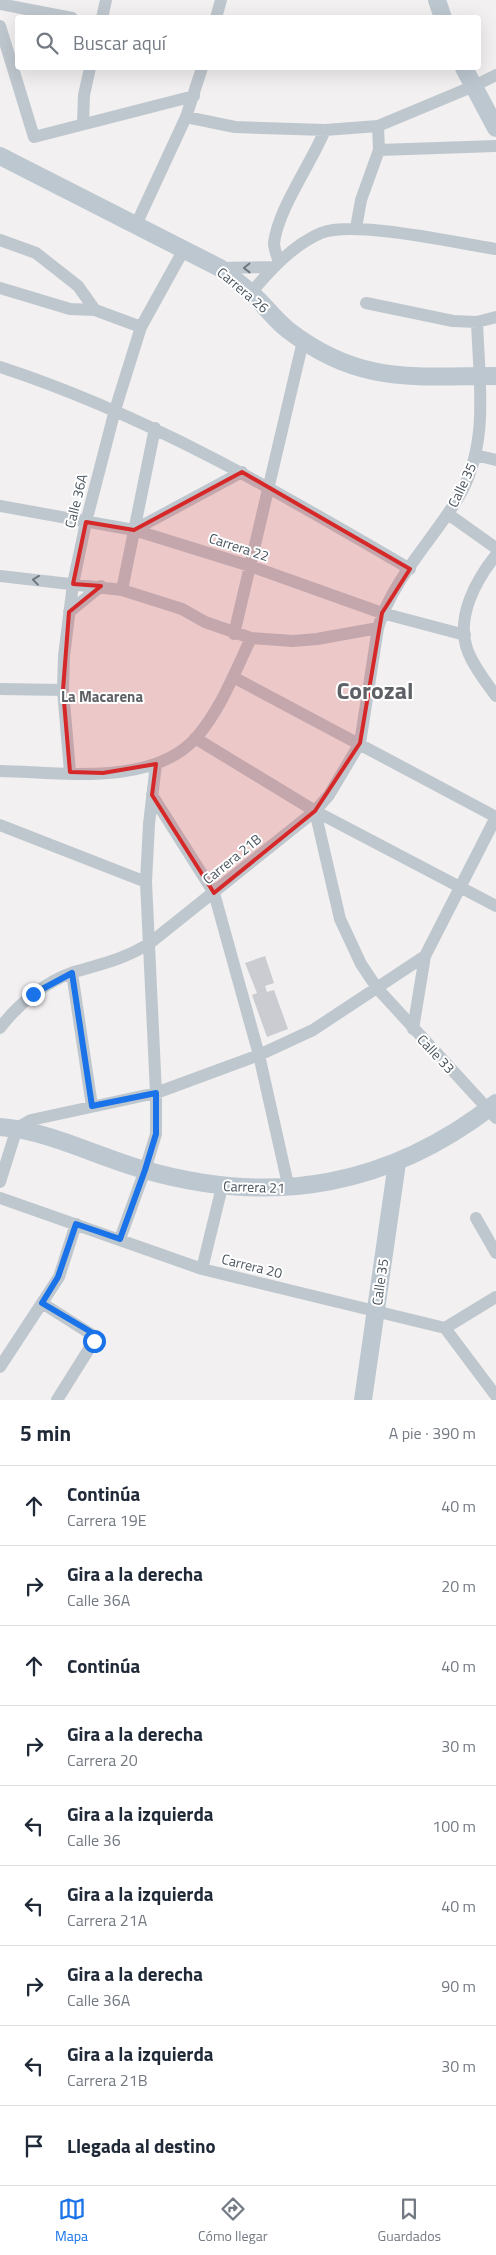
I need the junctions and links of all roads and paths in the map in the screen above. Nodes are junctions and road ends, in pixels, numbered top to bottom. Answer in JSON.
{"nodes":[{"id":1,"x":106,"y":0,"type":"edge"},
{"id":2,"x":221,"y":0,"type":"edge"},
{"id":3,"x":437,"y":0,"type":"edge"},
{"id":4,"x":0,"y":4,"type":"edge"},
{"id":5,"x":57,"y":15,"type":"edge"},
{"id":6,"x":103,"y":15,"type":"edge"},
{"id":7,"x":217,"y":15,"type":"edge"},
{"id":8,"x":442,"y":15,"type":"edge"},
{"id":9,"x":0,"y":26,"type":"edge"},
{"id":10,"x":90,"y":70,"type":"edge"},
{"id":11,"x":201,"y":70,"type":"edge"},
{"id":12,"x":465,"y":70,"type":"edge"},
{"id":13,"x":496,"y":74,"type":"edge"},
{"id":14,"x":474,"y":86,"type":"junction"},
{"id":15,"x":194,"y":96,"type":"junction"},
{"id":16,"x":186,"y":118,"type":"junction"},
{"id":17,"x":83,"y":124,"type":"junction"},
{"id":18,"x":378,"y":126,"type":"junction"},
{"id":19,"x":496,"y":128,"type":"edge"},
{"id":20,"x":325,"y":130,"type":"junction"},
{"id":21,"x":496,"y":146,"type":"edge"},
{"id":22,"x":379,"y":150,"type":"junction"},
{"id":23,"x":0,"y":156,"type":"edge"},
{"id":24,"x":135,"y":227,"type":"junction"},
{"id":25,"x":356,"y":228,"type":"junction"},
{"id":26,"x":0,"y":240,"type":"edge"},
{"id":27,"x":496,"y":249,"type":"edge"},
{"id":28,"x":183,"y":252,"type":"junction"},
{"id":29,"x":276,"y":265,"type":"junction"},
{"id":30,"x":220,"y":268,"type":"junction"},
{"id":31,"x":0,"y":288,"type":"edge"},
{"id":32,"x":251,"y":292,"type":"junction"},
{"id":33,"x":366,"y":303,"type":"dead end"},
{"id":34,"x":95,"y":310,"type":"junction"},
{"id":35,"x":496,"y":317,"type":"edge"},
{"id":36,"x":477,"y":322,"type":"junction"},
{"id":37,"x":142,"y":327,"type":"junction"},
{"id":38,"x":304,"y":341,"type":"junction"},
{"id":39,"x":0,"y":367,"type":"edge"},
{"id":40,"x":487,"y":376,"type":"edge"},
{"id":41,"x":115,"y":410,"type":"junction"},
{"id":42,"x":155,"y":428,"type":"junction"},
{"id":43,"x":475,"y":455,"type":"junction"},
{"id":44,"x":496,"y":460,"type":"edge"},
{"id":45,"x":242,"y":472,"type":"junction"},
{"id":46,"x":269,"y":486,"type":"junction"},
{"id":47,"x":0,"y":506,"type":"edge"},
{"id":48,"x":448,"y":514,"type":"junction"},
{"id":49,"x":86,"y":522,"type":"junction"},
{"id":50,"x":134,"y":530,"type":"junction"},
{"id":51,"x":496,"y":548,"type":"edge"},
{"id":52,"x":496,"y":555,"type":"edge"},
{"id":53,"x":250,"y":566,"type":"junction"},
{"id":54,"x":410,"y":569,"type":"junction"},
{"id":55,"x":0,"y":576,"type":"edge"},
{"id":56,"x":72,"y":584,"type":"junction"},
{"id":57,"x":101,"y":586,"type":"junction"},
{"id":58,"x":122,"y":590,"type":"junction"},
{"id":59,"x":69,"y":612,"type":"junction"},
{"id":60,"x":382,"y":613,"type":"junction"},
{"id":61,"x":378,"y":628,"type":"junction"},
{"id":62,"x":234,"y":634,"type":"junction"},
{"id":63,"x":465,"y":635,"type":"junction"},
{"id":64,"x":250,"y":638,"type":"junction"},
{"id":65,"x":233,"y":677,"type":"junction"},
{"id":66,"x":0,"y":689,"type":"edge"},
{"id":67,"x":63,"y":690,"type":"junction"},
{"id":68,"x":496,"y":696,"type":"edge"},
{"id":69,"x":195,"y":738,"type":"junction"},
{"id":70,"x":360,"y":743,"type":"junction"},
{"id":71,"x":156,"y":764,"type":"junction"},
{"id":72,"x":0,"y":771,"type":"edge"},
{"id":73,"x":70,"y":772,"type":"junction"},
{"id":74,"x":152,"y":795,"type":"junction"},
{"id":75,"x":315,"y":811,"type":"junction"},
{"id":76,"x":496,"y":817,"type":"edge"},
{"id":77,"x":0,"y":825,"type":"edge"},
{"id":78,"x":146,"y":882,"type":"junction"},
{"id":79,"x":462,"y":888,"type":"junction"},
{"id":80,"x":214,"y":893,"type":"junction"},
{"id":81,"x":496,"y":906,"type":"edge"},
{"id":82,"x":150,"y":943,"type":"junction"},
{"id":83,"x":425,"y":956,"type":"junction"},
{"id":84,"x":72,"y":973,"type":"junction"},
{"id":85,"x":377,"y":988,"type":"junction"},
{"id":86,"x":0,"y":1028,"type":"edge"},
{"id":87,"x":413,"y":1029,"type":"junction"},
{"id":88,"x":259,"y":1055,"type":"junction"},
{"id":89,"x":156,"y":1093,"type":"junction"},
{"id":90,"x":92,"y":1106,"type":"junction"},
{"id":91,"x":493,"y":1110,"type":"edge"},
{"id":92,"x":8,"y":1128,"type":"edge"},
{"id":93,"x":397,"y":1163,"type":"junction"},
{"id":94,"x":145,"y":1170,"type":"junction"},
{"id":95,"x":0,"y":1182,"type":"edge"},
{"id":96,"x":222,"y":1186,"type":"junction"},
{"id":97,"x":289,"y":1189,"type":"junction"},
{"id":98,"x":0,"y":1198,"type":"edge"},
{"id":99,"x":476,"y":1218,"type":"dead end"},
{"id":100,"x":76,"y":1224,"type":"junction"},
{"id":101,"x":120,"y":1239,"type":"junction"},
{"id":102,"x":496,"y":1253,"type":"edge"},
{"id":103,"x":202,"y":1269,"type":"junction"},
{"id":104,"x":496,"y":1297,"type":"edge"},
{"id":105,"x":42,"y":1303,"type":"junction"},
{"id":106,"x":376,"y":1311,"type":"junction"},
{"id":107,"x":445,"y":1328,"type":"junction"},
{"id":108,"x":0,"y":1367,"type":"edge"},
{"id":109,"x":496,"y":1396,"type":"edge"},
{"id":110,"x":57,"y":1400,"type":"edge"},
{"id":111,"x":363,"y":1400,"type":"edge"}],
"edges":[{"from":1,"to":6,"type":"street"},
{"from":2,"to":7,"type":"street"},
{"from":3,"to":8,"type":"street"},
{"from":4,"to":5,"type":"street"},
{"from":9,"to":17,"type":"street"},
{"from":10,"to":17,"type":"street"},
{"from":11,"to":15,"type":"street"},
{"from":12,"to":14,"type":"street"},
{"from":13,"to":14,"type":"street"},
{"from":14,"to":18,"type":"street"},
{"from":14,"to":19,"type":"street"},
{"from":15,"to":16,"type":"street"},
{"from":15,"to":17,"type":"street"},
{"from":16,"to":20,"type":"street"},
{"from":16,"to":24,"type":"street"},
{"from":18,"to":20,"type":"street"},
{"from":18,"to":22,"type":"street"},
{"from":20,"to":29,"type":"street"},
{"from":21,"to":22,"type":"street"},
{"from":22,"to":25,"type":"street"},
{"from":23,"to":24,"type":"street","name":"Carrera 26"},
{"from":24,"to":28,"type":"street","name":"Carrera 26"},
{"from":25,"to":27,"type":"street"},
{"from":25,"to":29,"type":"street"},
{"from":26,"to":34,"type":"street"},
{"from":28,"to":30,"type":"street","name":"Carrera 26"},
{"from":28,"to":37,"type":"street","name":"Calle 36A"},
{"from":29,"to":30,"type":"street","one_way":true},
{"from":29,"to":32,"type":"street"},
{"from":30,"to":32,"type":"street","name":"Carrera 26"},
{"from":31,"to":34,"type":"street"},
{"from":32,"to":38,"type":"street","name":"Carrera 26"},
{"from":33,"to":36,"type":"street"},
{"from":34,"to":37,"type":"street"},
{"from":35,"to":36,"type":"street"},
{"from":36,"to":40,"type":"street","name":"Calle 35"},
{"from":37,"to":41,"type":"street","name":"Calle 36A"},
{"from":38,"to":40,"type":"street","name":"Carrera 26"},
{"from":38,"to":46,"type":"street"},
{"from":39,"to":41,"type":"street"},
{"from":40,"to":43,"type":"street","name":"Calle 35"},
{"from":41,"to":42,"type":"street"},
{"from":41,"to":49,"type":"street","name":"Calle 36A"},
{"from":42,"to":45,"type":"street"},
{"from":42,"to":50,"type":"street"},
{"from":43,"to":44,"type":"street"},
{"from":43,"to":48,"type":"street","name":"Calle 35"},
{"from":45,"to":46,"type":"street"},
{"from":45,"to":50,"type":"street"},
{"from":46,"to":53,"type":"street"},
{"from":46,"to":54,"type":"street"},
{"from":47,"to":49,"type":"street","name":"Carrera 22"},
{"from":48,"to":51,"type":"street"},
{"from":48,"to":54,"type":"street","name":"Calle 35"},
{"from":49,"to":50,"type":"street","name":"Carrera 22"},
{"from":49,"to":56,"type":"street","name":"Calle 36A"},
{"from":50,"to":53,"type":"street","name":"Carrera 22"},
{"from":50,"to":58,"type":"street"},
{"from":52,"to":63,"type":"street"},
{"from":53,"to":60,"type":"street","name":"Carrera 22"},
{"from":53,"to":62,"type":"street"},
{"from":54,"to":60,"type":"street","name":"Calle 35"},
{"from":56,"to":55,"type":"street","one_way":true},
{"from":56,"to":57,"type":"street"},
{"from":56,"to":59,"type":"street","name":"Calle 36A"},
{"from":57,"to":58,"type":"street"},
{"from":57,"to":59,"type":"street"},
{"from":58,"to":62,"type":"street"},
{"from":59,"to":67,"type":"street","name":"Calle 36A"},
{"from":60,"to":61,"type":"street","name":"Calle 35"},
{"from":60,"to":63,"type":"street","name":"Carrera 22"},
{"from":61,"to":64,"type":"street"},
{"from":61,"to":70,"type":"street","name":"Carrera 21B"},
{"from":62,"to":64,"type":"street"},
{"from":63,"to":68,"type":"street"},
{"from":64,"to":65,"type":"street"},
{"from":65,"to":69,"type":"street"},
{"from":65,"to":70,"type":"street"},
{"from":66,"to":67,"type":"street"},
{"from":67,"to":73,"type":"street","name":"Calle 36A"},
{"from":69,"to":71,"type":"street"},
{"from":69,"to":75,"type":"street"},
{"from":70,"to":75,"type":"street","name":"Carrera 21B"},
{"from":70,"to":76,"type":"street"},
{"from":71,"to":73,"type":"street"},
{"from":71,"to":74,"type":"street"},
{"from":72,"to":73,"type":"street"},
{"from":74,"to":78,"type":"street"},
{"from":74,"to":80,"type":"street"},
{"from":75,"to":79,"type":"street"},
{"from":75,"to":80,"type":"street","name":"Carrera 21B"},
{"from":75,"to":85,"type":"street","name":"Calle 33"},
{"from":76,"to":79,"type":"street"},
{"from":77,"to":78,"type":"street"},
{"from":78,"to":82,"type":"street"},
{"from":79,"to":81,"type":"street"},
{"from":79,"to":83,"type":"street"},
{"from":80,"to":82,"type":"street","name":"Carrera 21B"},
{"from":80,"to":88,"type":"street"},
{"from":82,"to":84,"type":"street","name":"Carrera 21B"},
{"from":82,"to":89,"type":"street"},
{"from":83,"to":85,"type":"street"},
{"from":83,"to":87,"type":"street"},
{"from":84,"to":86,"type":"street","name":"Carrera 21B"},
{"from":84,"to":90,"type":"street"},
{"from":85,"to":87,"type":"street","name":"Calle 33"},
{"from":85,"to":88,"type":"street"},
{"from":87,"to":91,"type":"street","name":"Calle 33"},
{"from":88,"to":89,"type":"street"},
{"from":88,"to":97,"type":"street"},
{"from":89,"to":90,"type":"street"},
{"from":89,"to":94,"type":"street"},
{"from":90,"to":92,"type":"street"},
{"from":91,"to":93,"type":"street","name":"Carrera 21"},
{"from":92,"to":94,"type":"street","name":"Carrera 21"},
{"from":92,"to":95,"type":"street"},
{"from":93,"to":97,"type":"street","name":"Carrera 21"},
{"from":93,"to":106,"type":"street","name":"Calle 35"},
{"from":94,"to":96,"type":"street","name":"Carrera 21"},
{"from":94,"to":101,"type":"street"},
{"from":96,"to":97,"type":"street","name":"Carrera 21"},
{"from":96,"to":103,"type":"street"},
{"from":98,"to":100,"type":"street","name":"Carrera 20"},
{"from":99,"to":102,"type":"street"},
{"from":100,"to":101,"type":"street","name":"Carrera 20"},
{"from":100,"to":105,"type":"street"},
{"from":101,"to":103,"type":"street","name":"Carrera 20"},
{"from":103,"to":106,"type":"street","name":"Carrera 20"},
{"from":104,"to":107,"type":"street"},
{"from":105,"to":108,"type":"street"},
{"from":105,"to":110,"type":"street"},
{"from":106,"to":107,"type":"street","name":"Carrera 20"},
{"from":106,"to":111,"type":"street","name":"Calle 35"},
{"from":107,"to":109,"type":"street"}]}
